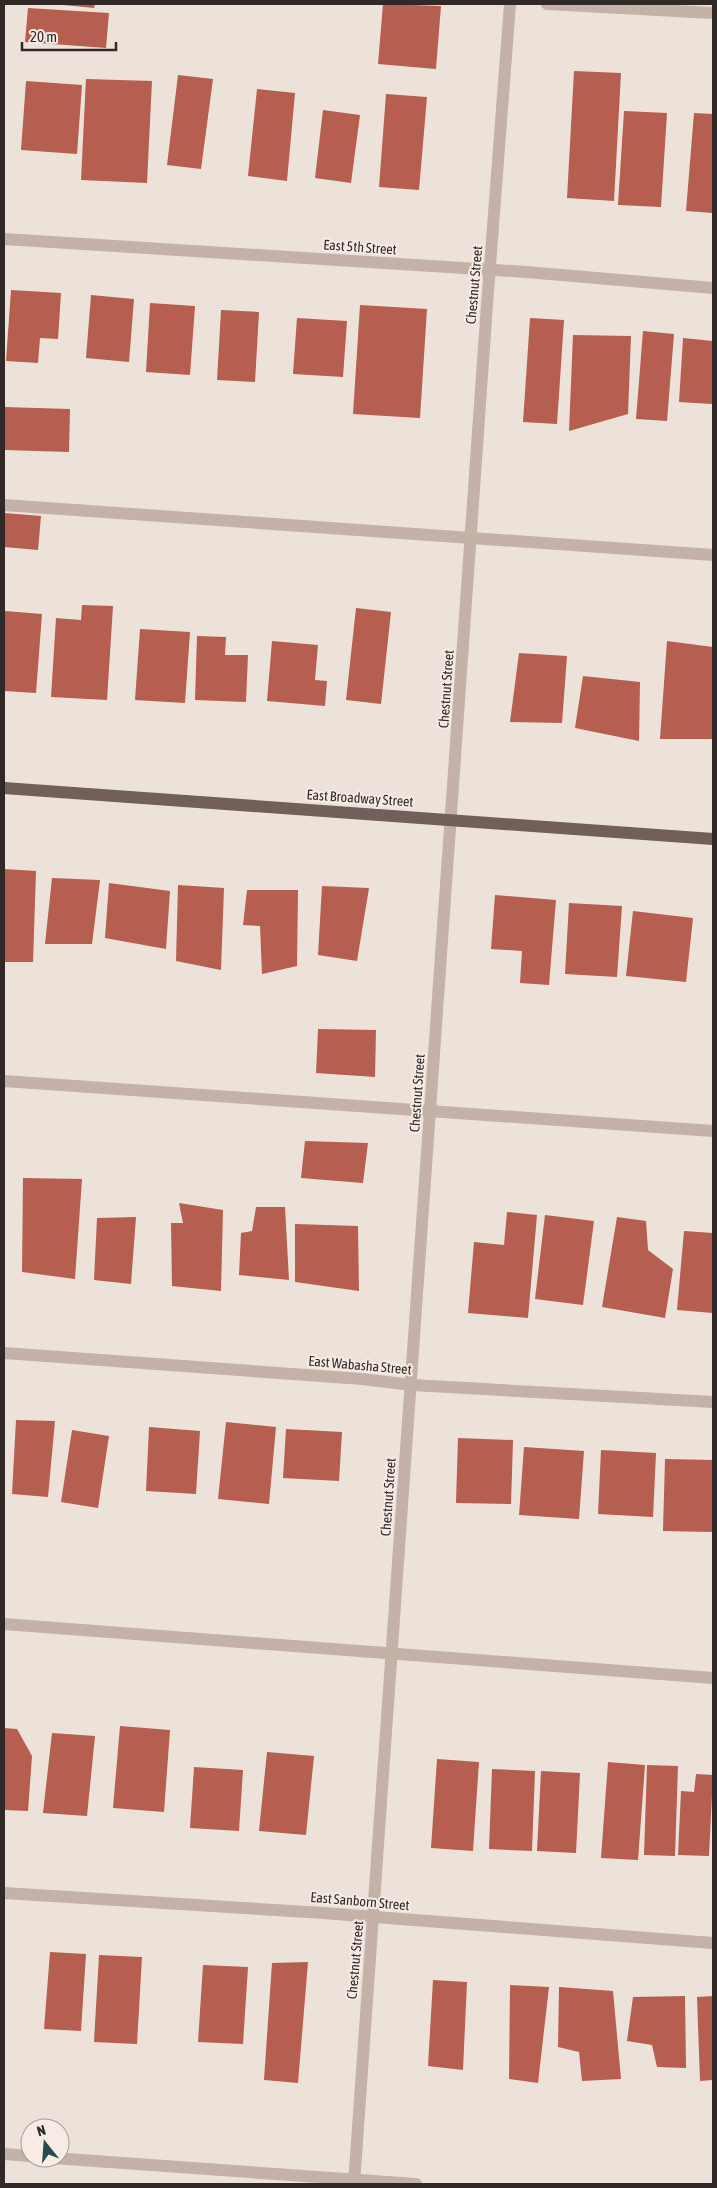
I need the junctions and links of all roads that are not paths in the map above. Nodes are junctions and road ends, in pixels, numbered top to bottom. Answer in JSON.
{"nodes":[{"id":1,"x":510,"y":4,"type":"edge"},
{"id":2,"x":547,"y":4,"type":"edge"},
{"id":3,"x":713,"y":13,"type":"edge"},
{"id":4,"x":4,"y":239,"type":"edge"},
{"id":5,"x":491,"y":270,"type":"junction"},
{"id":6,"x":713,"y":288,"type":"edge"},
{"id":7,"x":4,"y":505,"type":"edge"},
{"id":8,"x":472,"y":538,"type":"junction"},
{"id":9,"x":713,"y":555,"type":"edge"},
{"id":10,"x":4,"y":788,"type":"edge"},
{"id":11,"x":452,"y":820,"type":"junction"},
{"id":12,"x":713,"y":839,"type":"edge"},
{"id":13,"x":4,"y":1081,"type":"edge"},
{"id":14,"x":431,"y":1110,"type":"junction"},
{"id":15,"x":713,"y":1131,"type":"edge"},
{"id":16,"x":4,"y":1352,"type":"edge"},
{"id":17,"x":412,"y":1385,"type":"junction"},
{"id":18,"x":713,"y":1402,"type":"edge"},
{"id":19,"x":4,"y":1624,"type":"edge"},
{"id":20,"x":392,"y":1655,"type":"junction"},
{"id":21,"x":713,"y":1678,"type":"edge"},
{"id":22,"x":4,"y":1893,"type":"edge"},
{"id":23,"x":373,"y":1918,"type":"junction"},
{"id":24,"x":713,"y":1943,"type":"edge"},
{"id":25,"x":4,"y":2154,"type":"edge"},
{"id":26,"x":20,"y":2155,"type":"edge"},
{"id":27,"x":70,"y":2159,"type":"edge"},
{"id":28,"x":354,"y":2182,"type":"edge"},
{"id":29,"x":416,"y":2184,"type":"edge"}],
"edges":[{"from":1,"to":5,"type":"street","name":"Chestnut Street"},
{"from":2,"to":3,"type":"street"},
{"from":4,"to":5,"type":"street","name":"East 5th Street"},
{"from":5,"to":6,"type":"street","name":"East 5th Street"},
{"from":5,"to":8,"type":"street","name":"Chestnut Street"},
{"from":7,"to":8,"type":"street"},
{"from":8,"to":9,"type":"street"},
{"from":8,"to":11,"type":"street","name":"Chestnut Street"},
{"from":10,"to":11,"type":"main road","name":"East Broadway Street"},
{"from":11,"to":12,"type":"main road","name":"East Broadway Street"},
{"from":11,"to":14,"type":"street","name":"Chestnut Street"},
{"from":13,"to":14,"type":"street"},
{"from":14,"to":15,"type":"street"},
{"from":14,"to":17,"type":"street","name":"Chestnut Street"},
{"from":16,"to":17,"type":"street","name":"East Wabasha Street"},
{"from":17,"to":18,"type":"street","name":"East Wabasha Street"},
{"from":17,"to":20,"type":"street","name":"Chestnut Street"},
{"from":19,"to":20,"type":"street"},
{"from":20,"to":21,"type":"street"},
{"from":20,"to":23,"type":"street","name":"Chestnut Street"},
{"from":22,"to":23,"type":"street","name":"East Sanborn Street"},
{"from":23,"to":24,"type":"street","name":"East Sanborn Street"},
{"from":23,"to":28,"type":"street","name":"Chestnut Street"},
{"from":25,"to":26,"type":"street"},
{"from":27,"to":28,"type":"street"},
{"from":28,"to":29,"type":"street"}]}
